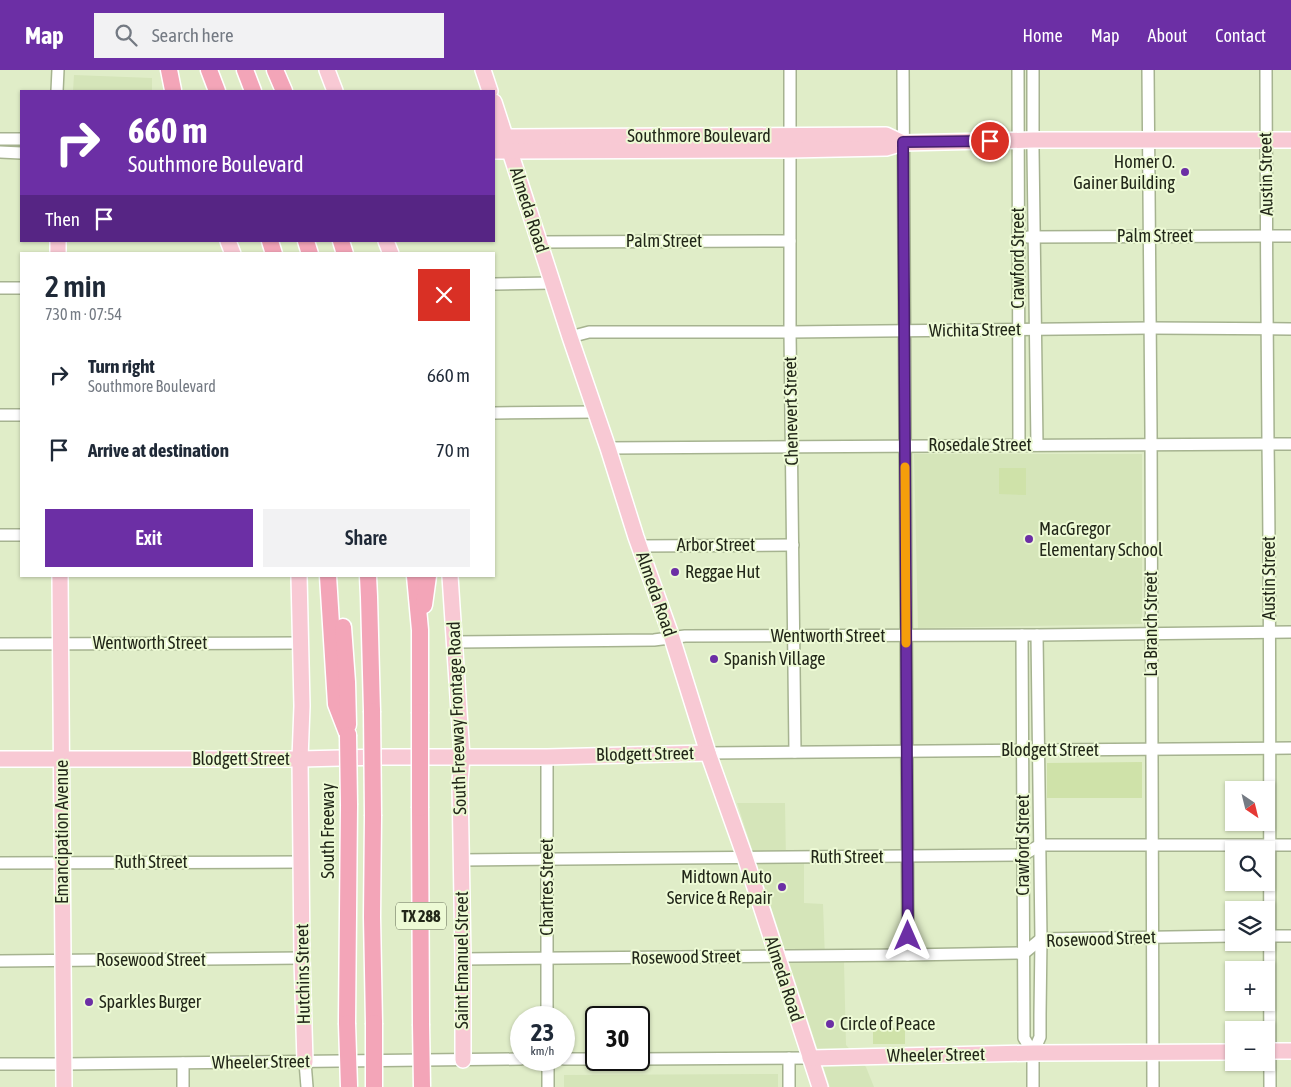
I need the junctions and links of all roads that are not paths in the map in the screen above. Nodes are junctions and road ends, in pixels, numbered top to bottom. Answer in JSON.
{"nodes":[{"id":1,"x":58,"y":70,"type":"edge"},
{"id":2,"x":167,"y":70,"type":"edge"},
{"id":3,"x":209,"y":70,"type":"edge"},
{"id":4,"x":215,"y":70,"type":"edge"},
{"id":5,"x":245,"y":70,"type":"edge"},
{"id":6,"x":277,"y":70,"type":"edge"},
{"id":7,"x":327,"y":70,"type":"edge"},
{"id":8,"x":483,"y":70,"type":"edge"},
{"id":9,"x":790,"y":70,"type":"edge"},
{"id":10,"x":903,"y":70,"type":"edge"},
{"id":11,"x":1018,"y":70,"type":"edge"},
{"id":12,"x":1033,"y":70,"type":"edge"},
{"id":13,"x":1148,"y":70,"type":"edge"},
{"id":14,"x":1266,"y":70,"type":"edge"},
{"id":15,"x":57,"y":90,"type":"edge"},
{"id":16,"x":173,"y":90,"type":"edge"},
{"id":17,"x":219,"y":90,"type":"edge"},
{"id":18,"x":219,"y":90,"type":"edge"},
{"id":19,"x":253,"y":90,"type":"edge"},
{"id":20,"x":285,"y":90,"type":"edge"},
{"id":21,"x":336,"y":90,"type":"edge"},
{"id":22,"x":490,"y":90,"type":"edge"},
{"id":23,"x":495,"y":106,"type":"edge"},
{"id":24,"x":0,"y":139,"type":"edge"},
{"id":25,"x":20,"y":139,"type":"edge"},
{"id":26,"x":1149,"y":140,"type":"junction"},
{"id":27,"x":1291,"y":140,"type":"edge"},
{"id":28,"x":1026,"y":141,"type":"junction"},
{"id":29,"x":1266,"y":141,"type":"junction"},
{"id":30,"x":503,"y":142,"type":"edge"},
{"id":31,"x":903,"y":142,"type":"junction"},
{"id":32,"x":790,"y":143,"type":"junction"},
{"id":33,"x":0,"y":152,"type":"edge"},
{"id":34,"x":20,"y":153,"type":"edge"},
{"id":35,"x":1150,"y":236,"type":"junction"},
{"id":36,"x":1267,"y":236,"type":"junction"},
{"id":37,"x":1291,"y":236,"type":"edge"},
{"id":38,"x":1034,"y":237,"type":"junction"},
{"id":39,"x":1018,"y":238,"type":"junction"},
{"id":40,"x":790,"y":241,"type":"junction"},
{"id":41,"x":539,"y":242,"type":"junction"},
{"id":42,"x":553,"y":283,"type":"junction"},
{"id":43,"x":495,"y":284,"type":"edge"},
{"id":44,"x":0,"y":288,"type":"edge"},
{"id":45,"x":20,"y":288,"type":"edge"},
{"id":46,"x":1150,"y":328,"type":"junction"},
{"id":47,"x":1018,"y":329,"type":"junction"},
{"id":48,"x":1035,"y":329,"type":"junction"},
{"id":49,"x":1266,"y":329,"type":"junction"},
{"id":50,"x":1291,"y":329,"type":"edge"},
{"id":51,"x":905,"y":331,"type":"junction"},
{"id":52,"x":790,"y":332,"type":"junction"},
{"id":53,"x":570,"y":336,"type":"junction"},
{"id":54,"x":596,"y":412,"type":"junction"},
{"id":55,"x":495,"y":413,"type":"edge"},
{"id":56,"x":20,"y":415,"type":"edge"},
{"id":57,"x":0,"y":416,"type":"edge"},
{"id":58,"x":1151,"y":444,"type":"junction"},
{"id":59,"x":1268,"y":444,"type":"junction"},
{"id":60,"x":1291,"y":444,"type":"edge"},
{"id":61,"x":1019,"y":445,"type":"junction"},
{"id":62,"x":1037,"y":445,"type":"junction"},
{"id":63,"x":792,"y":446,"type":"junction"},
{"id":64,"x":905,"y":446,"type":"junction"},
{"id":65,"x":608,"y":448,"type":"junction"},
{"id":66,"x":0,"y":535,"type":"edge"},
{"id":67,"x":20,"y":535,"type":"edge"},
{"id":68,"x":792,"y":545,"type":"junction"},
{"id":69,"x":640,"y":546,"type":"junction"},
{"id":70,"x":60,"y":577,"type":"edge"},
{"id":71,"x":299,"y":577,"type":"edge"},
{"id":72,"x":328,"y":577,"type":"edge"},
{"id":73,"x":338,"y":577,"type":"edge"},
{"id":74,"x":368,"y":577,"type":"edge"},
{"id":75,"x":415,"y":577,"type":"edge"},
{"id":76,"x":428,"y":577,"type":"edge"},
{"id":77,"x":450,"y":577,"type":"edge"},
{"id":78,"x":420,"y":630,"type":"junction"},
{"id":79,"x":1269,"y":632,"type":"junction"},
{"id":80,"x":1291,"y":632,"type":"edge"},
{"id":81,"x":1151,"y":633,"type":"junction"},
{"id":82,"x":1022,"y":635,"type":"junction"},
{"id":83,"x":1037,"y":635,"type":"junction"},
{"id":84,"x":793,"y":636,"type":"junction"},
{"id":85,"x":906,"y":636,"type":"junction"},
{"id":86,"x":672,"y":638,"type":"junction"},
{"id":87,"x":455,"y":642,"type":"junction"},
{"id":88,"x":300,"y":643,"type":"junction"},
{"id":89,"x":0,"y":644,"type":"edge"},
{"id":90,"x":60,"y":644,"type":"junction"},
{"id":91,"x":342,"y":704,"type":"junction"},
{"id":92,"x":1269,"y":748,"type":"junction"},
{"id":93,"x":1291,"y":748,"type":"edge"},
{"id":94,"x":1039,"y":749,"type":"junction"},
{"id":95,"x":1152,"y":749,"type":"junction"},
{"id":96,"x":1023,"y":750,"type":"junction"},
{"id":97,"x":907,"y":751,"type":"junction"},
{"id":98,"x":795,"y":752,"type":"junction"},
{"id":99,"x":708,"y":753,"type":"junction"},
{"id":100,"x":462,"y":757,"type":"junction"},
{"id":101,"x":547,"y":757,"type":"junction"},
{"id":102,"x":0,"y":759,"type":"edge"},
{"id":103,"x":62,"y":759,"type":"junction"},
{"id":104,"x":300,"y":760,"type":"junction"},
{"id":105,"x":1271,"y":841,"type":"edge"},
{"id":106,"x":1225,"y":845,"type":"edge"},
{"id":107,"x":1275,"y":845,"type":"edge"},
{"id":108,"x":1291,"y":845,"type":"edge"},
{"id":109,"x":1040,"y":846,"type":"junction"},
{"id":110,"x":1152,"y":846,"type":"junction"},
{"id":111,"x":1023,"y":855,"type":"junction"},
{"id":112,"x":908,"y":856,"type":"junction"},
{"id":113,"x":744,"y":857,"type":"junction"},
{"id":114,"x":461,"y":860,"type":"junction"},
{"id":115,"x":547,"y":860,"type":"junction"},
{"id":116,"x":0,"y":862,"type":"edge"},
{"id":117,"x":62,"y":862,"type":"junction"},
{"id":118,"x":301,"y":862,"type":"junction"},
{"id":119,"x":1225,"y":936,"type":"edge"},
{"id":120,"x":1275,"y":936,"type":"edge"},
{"id":121,"x":1291,"y":936,"type":"edge"},
{"id":122,"x":1153,"y":937,"type":"junction"},
{"id":123,"x":1041,"y":939,"type":"junction"},
{"id":124,"x":1268,"y":951,"type":"edge"},
{"id":125,"x":1024,"y":953,"type":"junction"},
{"id":126,"x":908,"y":955,"type":"junction"},
{"id":127,"x":777,"y":956,"type":"junction"},
{"id":128,"x":302,"y":958,"type":"junction"},
{"id":129,"x":547,"y":958,"type":"junction"},
{"id":130,"x":63,"y":960,"type":"junction"},
{"id":131,"x":463,"y":960,"type":"junction"},
{"id":132,"x":0,"y":961,"type":"edge"},
{"id":133,"x":548,"y":1006,"type":"edge"},
{"id":134,"x":1268,"y":1021,"type":"edge"},
{"id":135,"x":1291,"y":1051,"type":"edge"},
{"id":136,"x":1153,"y":1052,"type":"junction"},
{"id":137,"x":1225,"y":1052,"type":"edge"},
{"id":138,"x":1275,"y":1052,"type":"edge"},
{"id":139,"x":1033,"y":1053,"type":"junction"},
{"id":140,"x":789,"y":1058,"type":"junction"},
{"id":141,"x":810,"y":1058,"type":"junction"},
{"id":142,"x":650,"y":1059,"type":"edge"},
{"id":143,"x":463,"y":1060,"type":"junction"},
{"id":144,"x":510,"y":1060,"type":"edge"},
{"id":145,"x":305,"y":1062,"type":"junction"},
{"id":146,"x":183,"y":1063,"type":"junction"},
{"id":147,"x":0,"y":1064,"type":"edge"},
{"id":148,"x":64,"y":1064,"type":"junction"},
{"id":149,"x":548,"y":1071,"type":"edge"},
{"id":150,"x":1269,"y":1071,"type":"edge"},
{"id":151,"x":64,"y":1087,"type":"edge"},
{"id":152,"x":183,"y":1087,"type":"edge"},
{"id":153,"x":307,"y":1087,"type":"edge"},
{"id":154,"x":349,"y":1087,"type":"edge"},
{"id":155,"x":374,"y":1087,"type":"edge"},
{"id":156,"x":422,"y":1087,"type":"edge"},
{"id":157,"x":548,"y":1087,"type":"edge"},
{"id":158,"x":789,"y":1087,"type":"edge"},
{"id":159,"x":820,"y":1087,"type":"edge"},
{"id":160,"x":1033,"y":1087,"type":"edge"},
{"id":161,"x":1153,"y":1087,"type":"edge"},
{"id":162,"x":1270,"y":1087,"type":"edge"}],
"edges":[{"from":1,"to":15,"type":"street"},
{"from":2,"to":16,"type":"highway"},
{"from":3,"to":17,"type":"highway"},
{"from":4,"to":18,"type":"highway"},
{"from":5,"to":19,"type":"highway"},
{"from":6,"to":20,"type":"highway"},
{"from":7,"to":21,"type":"main road"},
{"from":8,"to":22,"type":"main road"},
{"from":9,"to":32,"type":"street","name":"Chenevert Street"},
{"from":10,"to":31,"type":"street"},
{"from":11,"to":28,"type":"street","name":"Crawford Street"},
{"from":12,"to":28,"type":"street","name":"Crawford Street"},
{"from":13,"to":26,"type":"street","name":"La Branch Street"},
{"from":14,"to":29,"type":"street","name":"Austin Street"},
{"from":23,"to":30,"type":"main road","name":"Almeda Road"},
{"from":24,"to":25,"type":"street"},
{"from":26,"to":28,"type":"main road","name":"Southmore Boulevard"},
{"from":26,"to":29,"type":"main road","name":"Southmore Boulevard"},
{"from":26,"to":35,"type":"street","name":"La Branch Street"},
{"from":27,"to":29,"type":"main road","name":"Southmore Boulevard"},
{"from":28,"to":31,"type":"main road","name":"Southmore Boulevard"},
{"from":28,"to":38,"type":"street","name":"Crawford Street"},
{"from":28,"to":39,"type":"street","name":"Crawford Street"},
{"from":29,"to":36,"type":"street","name":"Austin Street"},
{"from":30,"to":32,"type":"main road","name":"Southmore Boulevard"},
{"from":30,"to":41,"type":"main road","name":"Almeda Road"},
{"from":31,"to":32,"type":"main road","name":"Southmore Boulevard"},
{"from":31,"to":51,"type":"street"},
{"from":32,"to":40,"type":"street","name":"Chenevert Street"},
{"from":33,"to":34,"type":"street"},
{"from":35,"to":36,"type":"street","name":"Palm Street"},
{"from":35,"to":38,"type":"street","name":"Palm Street"},
{"from":35,"to":46,"type":"street","name":"La Branch Street"},
{"from":36,"to":37,"type":"street","name":"Palm Street"},
{"from":36,"to":49,"type":"street","name":"Austin Street"},
{"from":38,"to":39,"type":"street","name":"Palm Street"},
{"from":38,"to":48,"type":"street","name":"Crawford Street"},
{"from":39,"to":47,"type":"street","name":"Crawford Street"},
{"from":40,"to":41,"type":"street","name":"Palm Street"},
{"from":40,"to":52,"type":"street","name":"Chenevert Street"},
{"from":41,"to":42,"type":"main road","name":"Almeda Road"},
{"from":42,"to":43,"type":"street"},
{"from":42,"to":53,"type":"main road","name":"Almeda Road"},
{"from":44,"to":45,"type":"street"},
{"from":46,"to":48,"type":"street","name":"Wichita Street"},
{"from":46,"to":49,"type":"street","name":"Wichita Street"},
{"from":46,"to":58,"type":"street","name":"La Branch Street"},
{"from":47,"to":48,"type":"street","name":"Wichita Street"},
{"from":47,"to":51,"type":"street","name":"Wichita Street"},
{"from":47,"to":61,"type":"street","name":"Crawford Street"},
{"from":48,"to":62,"type":"street","name":"Crawford Street"},
{"from":49,"to":50,"type":"street","name":"Wichita Street"},
{"from":49,"to":59,"type":"street","name":"Austin Street"},
{"from":51,"to":52,"type":"street","name":"Wichita Street"},
{"from":51,"to":64,"type":"street"},
{"from":52,"to":53,"type":"street","name":"Wichita Street"},
{"from":52,"to":63,"type":"street","name":"Chenevert Street"},
{"from":53,"to":54,"type":"main road","name":"Almeda Road"},
{"from":54,"to":55,"type":"street"},
{"from":54,"to":65,"type":"main road","name":"Almeda Road"},
{"from":56,"to":57,"type":"street"},
{"from":58,"to":59,"type":"street","name":"Rosedale Street"},
{"from":58,"to":62,"type":"street","name":"Rosedale Street"},
{"from":58,"to":81,"type":"street","name":"La Branch Street"},
{"from":59,"to":60,"type":"street","name":"Rosedale Street"},
{"from":59,"to":79,"type":"street","name":"Austin Street"},
{"from":61,"to":62,"type":"street","name":"Rosedale Street"},
{"from":61,"to":64,"type":"street","name":"Rosedale Street"},
{"from":63,"to":64,"type":"street","name":"Rosedale Street"},
{"from":63,"to":65,"type":"street","name":"Rosedale Street"},
{"from":63,"to":68,"type":"street","name":"Chenevert Street"},
{"from":64,"to":85,"type":"street"},
{"from":65,"to":69,"type":"main road","name":"Almeda Road"},
{"from":66,"to":67,"type":"street"},
{"from":68,"to":69,"type":"street","name":"Arbor Street"},
{"from":68,"to":84,"type":"street","name":"Chenevert Street"},
{"from":69,"to":86,"type":"main road","name":"Almeda Road"},
{"from":70,"to":90,"type":"main road","name":"Emancipation Avenue"},
{"from":71,"to":88,"type":"main road"},
{"from":72,"to":91,"type":"highway"},
{"from":73,"to":91,"type":"highway","name":"South Freeway"},
{"from":74,"to":155,"type":"highway","bridge":true},
{"from":75,"to":78,"type":"highway","number":"TX 288"},
{"from":76,"to":78,"type":"highway"},
{"from":77,"to":87,"type":"main road","name":"South Freeway Frontage Road"},
{"from":78,"to":156,"type":"highway","number":"TX 288","bridge":true},
{"from":79,"to":80,"type":"street","name":"Wentworth Street"},
{"from":79,"to":81,"type":"street","name":"Wentworth Street"},
{"from":79,"to":92,"type":"street","name":"Austin Street"},
{"from":81,"to":83,"type":"street","name":"Wentworth Street"},
{"from":81,"to":95,"type":"street","name":"La Branch Street"},
{"from":82,"to":83,"type":"street","name":"Wentworth Street"},
{"from":82,"to":85,"type":"street","name":"Wentworth Street"},
{"from":82,"to":96,"type":"street","name":"Crawford Street"},
{"from":83,"to":94,"type":"street","name":"Crawford Street"},
{"from":84,"to":85,"type":"street","name":"Wentworth Street"},
{"from":84,"to":86,"type":"street","name":"Wentworth Street"},
{"from":84,"to":98,"type":"street","name":"Chenevert Street"},
{"from":85,"to":97,"type":"street"},
{"from":86,"to":87,"type":"street","name":"Wentworth Street"},
{"from":86,"to":99,"type":"main road","name":"Almeda Road"},
{"from":87,"to":100,"type":"main road","name":"South Freeway Frontage Road"},
{"from":88,"to":90,"type":"street","name":"Wentworth Street"},
{"from":88,"to":104,"type":"main road"},
{"from":89,"to":90,"type":"street","name":"Wentworth Street"},
{"from":90,"to":103,"type":"main road","name":"Emancipation Avenue"},
{"from":91,"to":154,"type":"highway","name":"South Freeway","bridge":true},
{"from":92,"to":93,"type":"street","name":"Blodgett Street"},
{"from":92,"to":95,"type":"street","name":"Blodgett Street"},
{"from":92,"to":105,"type":"street","name":"Austin Street"},
{"from":94,"to":95,"type":"street","name":"Blodgett Street"},
{"from":94,"to":96,"type":"street","name":"Blodgett Street"},
{"from":94,"to":109,"type":"street","name":"Crawford Street"},
{"from":95,"to":110,"type":"street","name":"La Branch Street"},
{"from":96,"to":97,"type":"street","name":"Blodgett Street"},
{"from":96,"to":111,"type":"street","name":"Crawford Street"},
{"from":97,"to":98,"type":"street","name":"Blodgett Street"},
{"from":97,"to":112,"type":"street"},
{"from":98,"to":99,"type":"street","name":"Blodgett Street"},
{"from":99,"to":101,"type":"main road","name":"Blodgett Street"},
{"from":99,"to":113,"type":"main road","name":"Almeda Road"},
{"from":100,"to":101,"type":"main road","name":"Blodgett Street"},
{"from":100,"to":104,"type":"main road","name":"Blodgett Street"},
{"from":100,"to":114,"type":"main road","name":"South Freeway Frontage Road"},
{"from":101,"to":115,"type":"street","name":"Chartres Street"},
{"from":102,"to":103,"type":"main road","name":"Blodgett Street"},
{"from":103,"to":104,"type":"main road","name":"Blodgett Street"},
{"from":103,"to":117,"type":"main road","name":"Emancipation Avenue"},
{"from":104,"to":118,"type":"main road"},
{"from":106,"to":110,"type":"street","name":"Ruth Street"},
{"from":107,"to":108,"type":"street","name":"Ruth Street"},
{"from":109,"to":110,"type":"street","name":"Ruth Street"},
{"from":109,"to":111,"type":"street","name":"Ruth Street"},
{"from":109,"to":123,"type":"street","name":"Crawford Street"},
{"from":110,"to":122,"type":"street","name":"La Branch Street"},
{"from":111,"to":112,"type":"street","name":"Ruth Street"},
{"from":111,"to":125,"type":"street","name":"Crawford Street"},
{"from":112,"to":113,"type":"street","name":"Ruth Street"},
{"from":112,"to":126,"type":"street"},
{"from":113,"to":115,"type":"street","name":"Ruth Street"},
{"from":113,"to":127,"type":"main road","name":"Almeda Road"},
{"from":114,"to":115,"type":"street","name":"Ruth Street"},
{"from":114,"to":131,"type":"main road","name":"Saint Emanuel Street"},
{"from":115,"to":129,"type":"street","name":"Chartres Street"},
{"from":116,"to":117,"type":"street","name":"Ruth Street"},
{"from":117,"to":118,"type":"street","name":"Ruth Street"},
{"from":117,"to":130,"type":"main road","name":"Emancipation Avenue"},
{"from":118,"to":128,"type":"main road","name":"Hutchins Street"},
{"from":119,"to":122,"type":"street","name":"Rosewood Street"},
{"from":120,"to":121,"type":"street"},
{"from":122,"to":123,"type":"street","name":"Rosewood Street"},
{"from":122,"to":136,"type":"street","name":"La Branch Street"},
{"from":123,"to":125,"type":"street","name":"Rosewood Street"},
{"from":123,"to":139,"type":"street","name":"Crawford Street"},
{"from":124,"to":134,"type":"street","name":"Austin Street"},
{"from":125,"to":126,"type":"street","name":"Rosewood Street"},
{"from":125,"to":139,"type":"street","name":"Crawford Street"},
{"from":126,"to":127,"type":"street","name":"Rosewood Street"},
{"from":127,"to":129,"type":"street","name":"Rosewood Street"},
{"from":127,"to":141,"type":"main road","name":"Almeda Road"},
{"from":128,"to":130,"type":"street","name":"Rosewood Street"},
{"from":128,"to":145,"type":"main road","name":"Hutchins Street"},
{"from":129,"to":131,"type":"street","name":"Rosewood Street"},
{"from":129,"to":133,"type":"street","name":"Chartres Street"},
{"from":130,"to":132,"type":"street","name":"Rosewood Street"},
{"from":130,"to":148,"type":"main road","name":"Emancipation Avenue"},
{"from":131,"to":143,"type":"main road","name":"Saint Emanuel Street"},
{"from":135,"to":138,"type":"main road"},
{"from":136,"to":137,"type":"main road","name":"Wheeler Street"},
{"from":136,"to":139,"type":"main road","name":"Wheeler Street"},
{"from":136,"to":161,"type":"street","name":"La Branch Street"},
{"from":139,"to":141,"type":"main road","name":"Wheeler Street"},
{"from":139,"to":160,"type":"street","name":"Crawford Street"},
{"from":140,"to":141,"type":"street","name":"Wheeler Street"},
{"from":140,"to":142,"type":"street","name":"Wheeler Street"},
{"from":140,"to":158,"type":"street"},
{"from":141,"to":159,"type":"main road","name":"Almeda Road"},
{"from":143,"to":144,"type":"street","name":"Wheeler Street"},
{"from":143,"to":145,"type":"street","name":"Wheeler Street"},
{"from":145,"to":146,"type":"street","name":"Wheeler Street"},
{"from":145,"to":153,"type":"street","name":"Hutchins Street"},
{"from":146,"to":148,"type":"street","name":"Wheeler Street"},
{"from":146,"to":152,"type":"street"},
{"from":147,"to":148,"type":"street","name":"Wheeler Street"},
{"from":148,"to":151,"type":"main road","name":"Emancipation Avenue"},
{"from":149,"to":157,"type":"street"},
{"from":150,"to":162,"type":"street","name":"Austin Street"}]}
